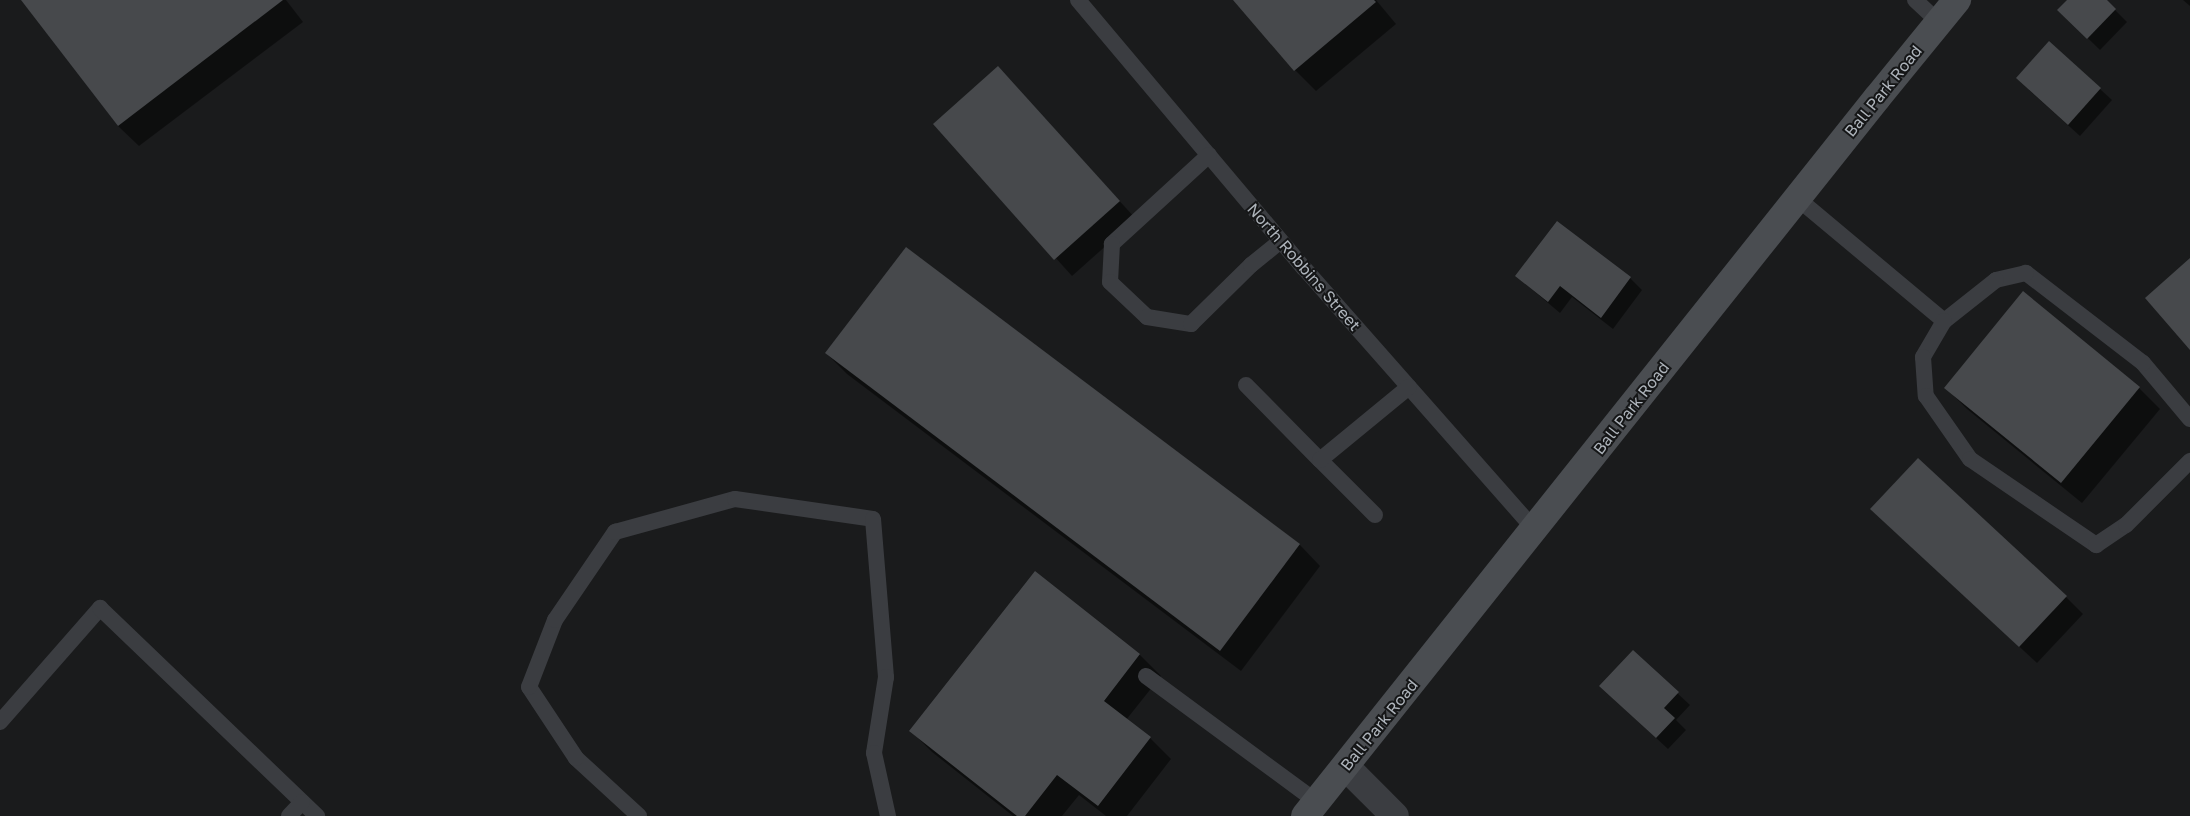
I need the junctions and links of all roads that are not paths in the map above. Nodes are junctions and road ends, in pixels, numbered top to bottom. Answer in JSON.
{"nodes":[{"id":1,"x":1078,"y":0,"type":"edge"},
{"id":2,"x":1915,"y":0,"type":"edge"},
{"id":3,"x":1957,"y":0,"type":"edge"},
{"id":4,"x":1939,"y":22,"type":"junction"},
{"id":5,"x":1209,"y":155,"type":"junction"},
{"id":6,"x":1797,"y":198,"type":"junction"},
{"id":7,"x":1281,"y":241,"type":"junction"},
{"id":8,"x":1944,"y":321,"type":"junction"},
{"id":9,"x":1246,"y":385,"type":"dead end"},
{"id":10,"x":1409,"y":387,"type":"junction"},
{"id":11,"x":2190,"y":418,"type":"edge"},
{"id":12,"x":1320,"y":460,"type":"junction"},
{"id":13,"x":2190,"y":461,"type":"edge"},
{"id":14,"x":1375,"y":515,"type":"dead end"},
{"id":15,"x":1535,"y":530,"type":"junction"},
{"id":16,"x":1146,"y":676,"type":"dead end"},
{"id":17,"x":0,"y":722,"type":"edge"},
{"id":18,"x":1346,"y":767,"type":"junction"},
{"id":19,"x":302,"y":802,"type":"junction"},
{"id":20,"x":1311,"y":809,"type":"edge"},
{"id":21,"x":289,"y":816,"type":"edge"},
{"id":22,"x":317,"y":816,"type":"edge"},
{"id":23,"x":640,"y":816,"type":"edge"},
{"id":24,"x":888,"y":816,"type":"edge"},
{"id":25,"x":1395,"y":816,"type":"edge"}],
"edges":[{"from":1,"to":5,"type":"lane","name":"North Robbins Street"},
{"from":2,"to":4,"type":"lane"},
{"from":3,"to":4,"type":"street","name":"Ball Park Road"},
{"from":4,"to":6,"type":"street","name":"Ball Park Road"},
{"from":5,"to":7,"type":"lane","name":"North Robbins Street"},
{"from":5,"to":7,"type":"lane"},
{"from":6,"to":8,"type":"lane"},
{"from":6,"to":15,"type":"street","name":"Ball Park Road"},
{"from":7,"to":10,"type":"lane","name":"North Robbins Street"},
{"from":8,"to":11,"type":"lane"},
{"from":8,"to":13,"type":"lane"},
{"from":9,"to":12,"type":"lane"},
{"from":10,"to":12,"type":"lane"},
{"from":10,"to":15,"type":"lane","name":"North Robbins Street"},
{"from":12,"to":14,"type":"lane"},
{"from":15,"to":18,"type":"street","name":"Ball Park Road"},
{"from":16,"to":20,"type":"lane"},
{"from":17,"to":19,"type":"lane"},
{"from":18,"to":20,"type":"street","name":"Ball Park Road"},
{"from":18,"to":25,"type":"street"},
{"from":19,"to":21,"type":"lane"},
{"from":19,"to":22,"type":"lane"},
{"from":23,"to":24,"type":"lane"}]}
